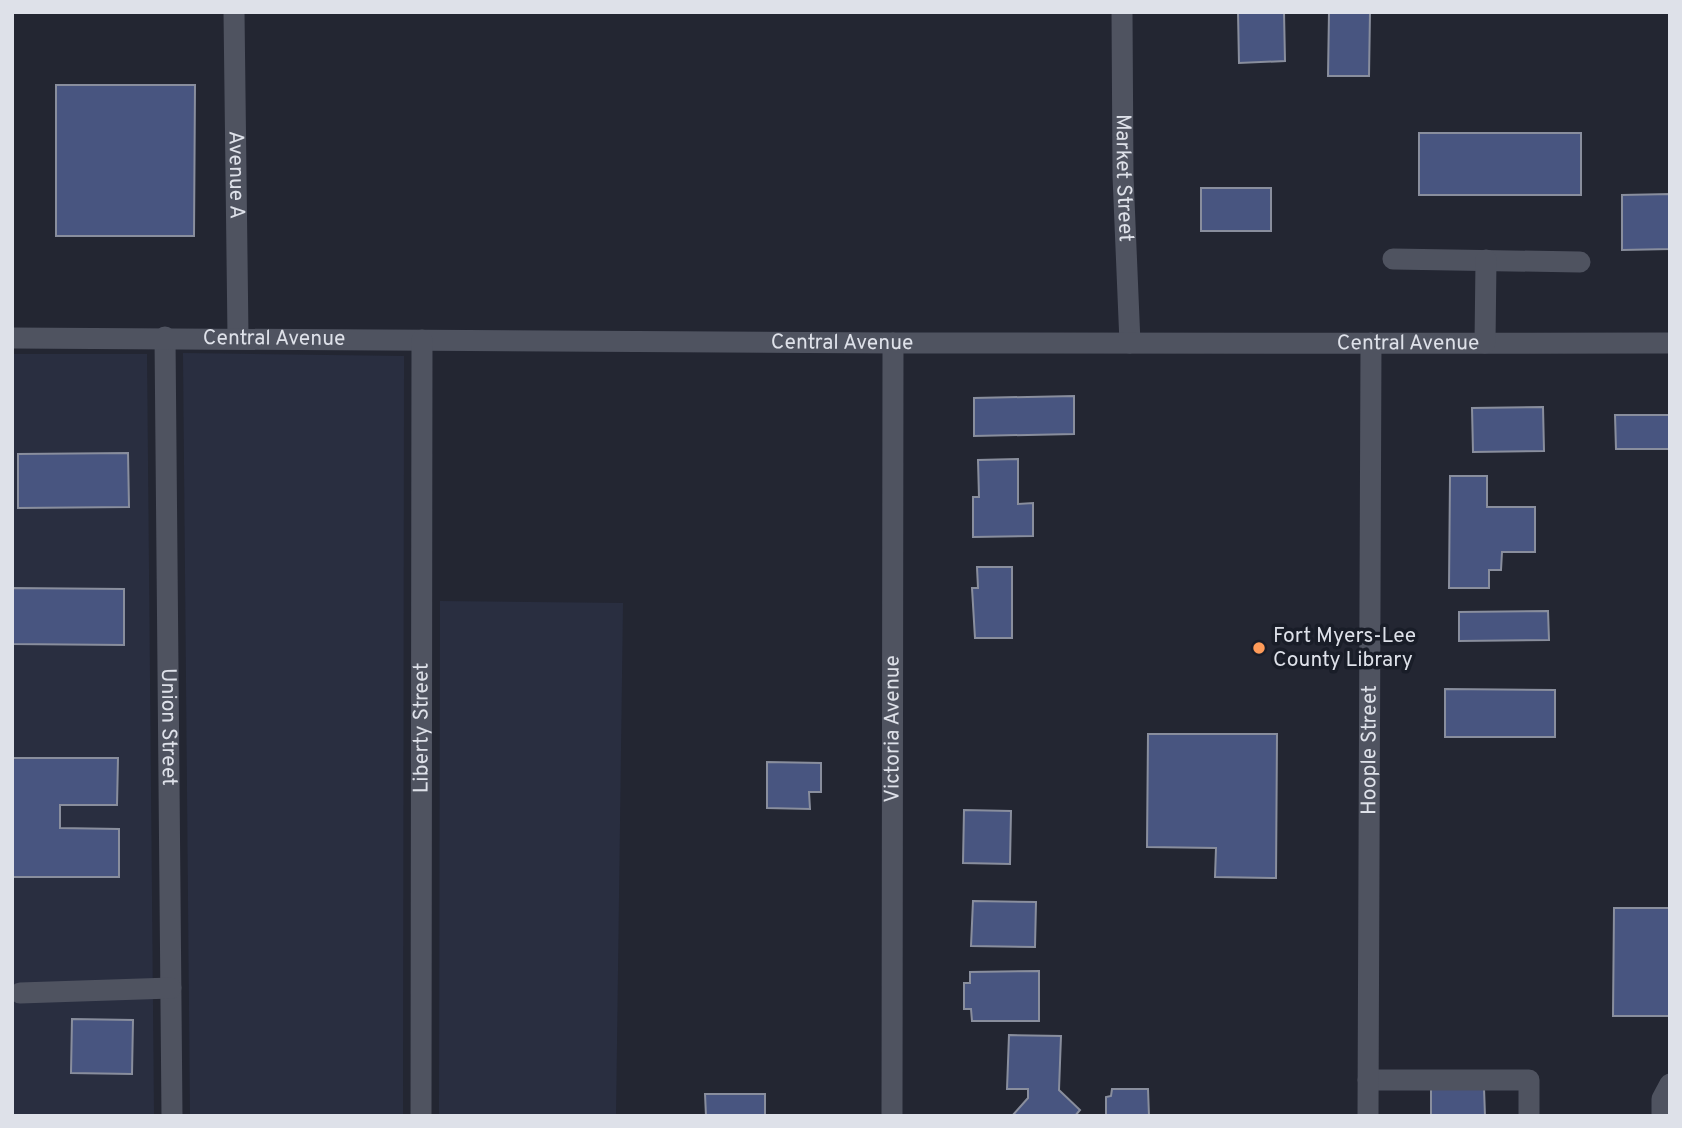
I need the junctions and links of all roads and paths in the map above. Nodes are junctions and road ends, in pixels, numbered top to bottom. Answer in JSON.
{"nodes":[{"id":1,"x":234,"y":12,"type":"edge"},
{"id":2,"x":1122,"y":12,"type":"edge"},
{"id":3,"x":1393,"y":259,"type":"dead end"},
{"id":4,"x":1486,"y":260,"type":"junction"},
{"id":5,"x":1580,"y":262,"type":"dead end"},
{"id":6,"x":165,"y":337,"type":"junction"},
{"id":7,"x":238,"y":337,"type":"junction"},
{"id":8,"x":12,"y":338,"type":"edge"},
{"id":9,"x":422,"y":340,"type":"junction"},
{"id":10,"x":893,"y":343,"type":"junction"},
{"id":11,"x":1130,"y":343,"type":"junction"},
{"id":12,"x":1371,"y":343,"type":"junction"},
{"id":13,"x":1485,"y":343,"type":"junction"},
{"id":14,"x":1670,"y":344,"type":"edge"},
{"id":15,"x":171,"y":988,"type":"junction"},
{"id":16,"x":20,"y":993,"type":"dead end"},
{"id":17,"x":1368,"y":1080,"type":"junction"},
{"id":18,"x":1670,"y":1084,"type":"edge"},
{"id":19,"x":172,"y":1116,"type":"edge"},
{"id":20,"x":421,"y":1116,"type":"edge"},
{"id":21,"x":892,"y":1116,"type":"edge"},
{"id":22,"x":1368,"y":1116,"type":"edge"},
{"id":23,"x":1529,"y":1116,"type":"edge"},
{"id":24,"x":1662,"y":1116,"type":"edge"}],
"edges":[{"from":1,"to":7,"type":"street","name":"Avenue A"},
{"from":2,"to":11,"type":"street","name":"Market Street"},
{"from":3,"to":4,"type":"street"},
{"from":4,"to":5,"type":"street"},
{"from":4,"to":13,"type":"street"},
{"from":6,"to":7,"type":"street","name":"Central Avenue"},
{"from":6,"to":8,"type":"street","name":"Central Avenue"},
{"from":6,"to":15,"type":"street","name":"Union Street"},
{"from":7,"to":9,"type":"street","name":"Central Avenue"},
{"from":9,"to":10,"type":"street","name":"Central Avenue"},
{"from":9,"to":20,"type":"street","name":"Liberty Street"},
{"from":10,"to":11,"type":"street","name":"Central Avenue"},
{"from":10,"to":21,"type":"street","name":"Victoria Avenue"},
{"from":11,"to":12,"type":"street","name":"Central Avenue"},
{"from":12,"to":13,"type":"street","name":"Central Avenue"},
{"from":12,"to":17,"type":"street","name":"Hoople Street"},
{"from":13,"to":14,"type":"street","name":"Central Avenue"},
{"from":15,"to":16,"type":"street"},
{"from":15,"to":19,"type":"street","name":"Union Street"},
{"from":17,"to":22,"type":"street","name":"Hoople Street"},
{"from":17,"to":23,"type":"street"},
{"from":18,"to":24,"type":"street"}]}
